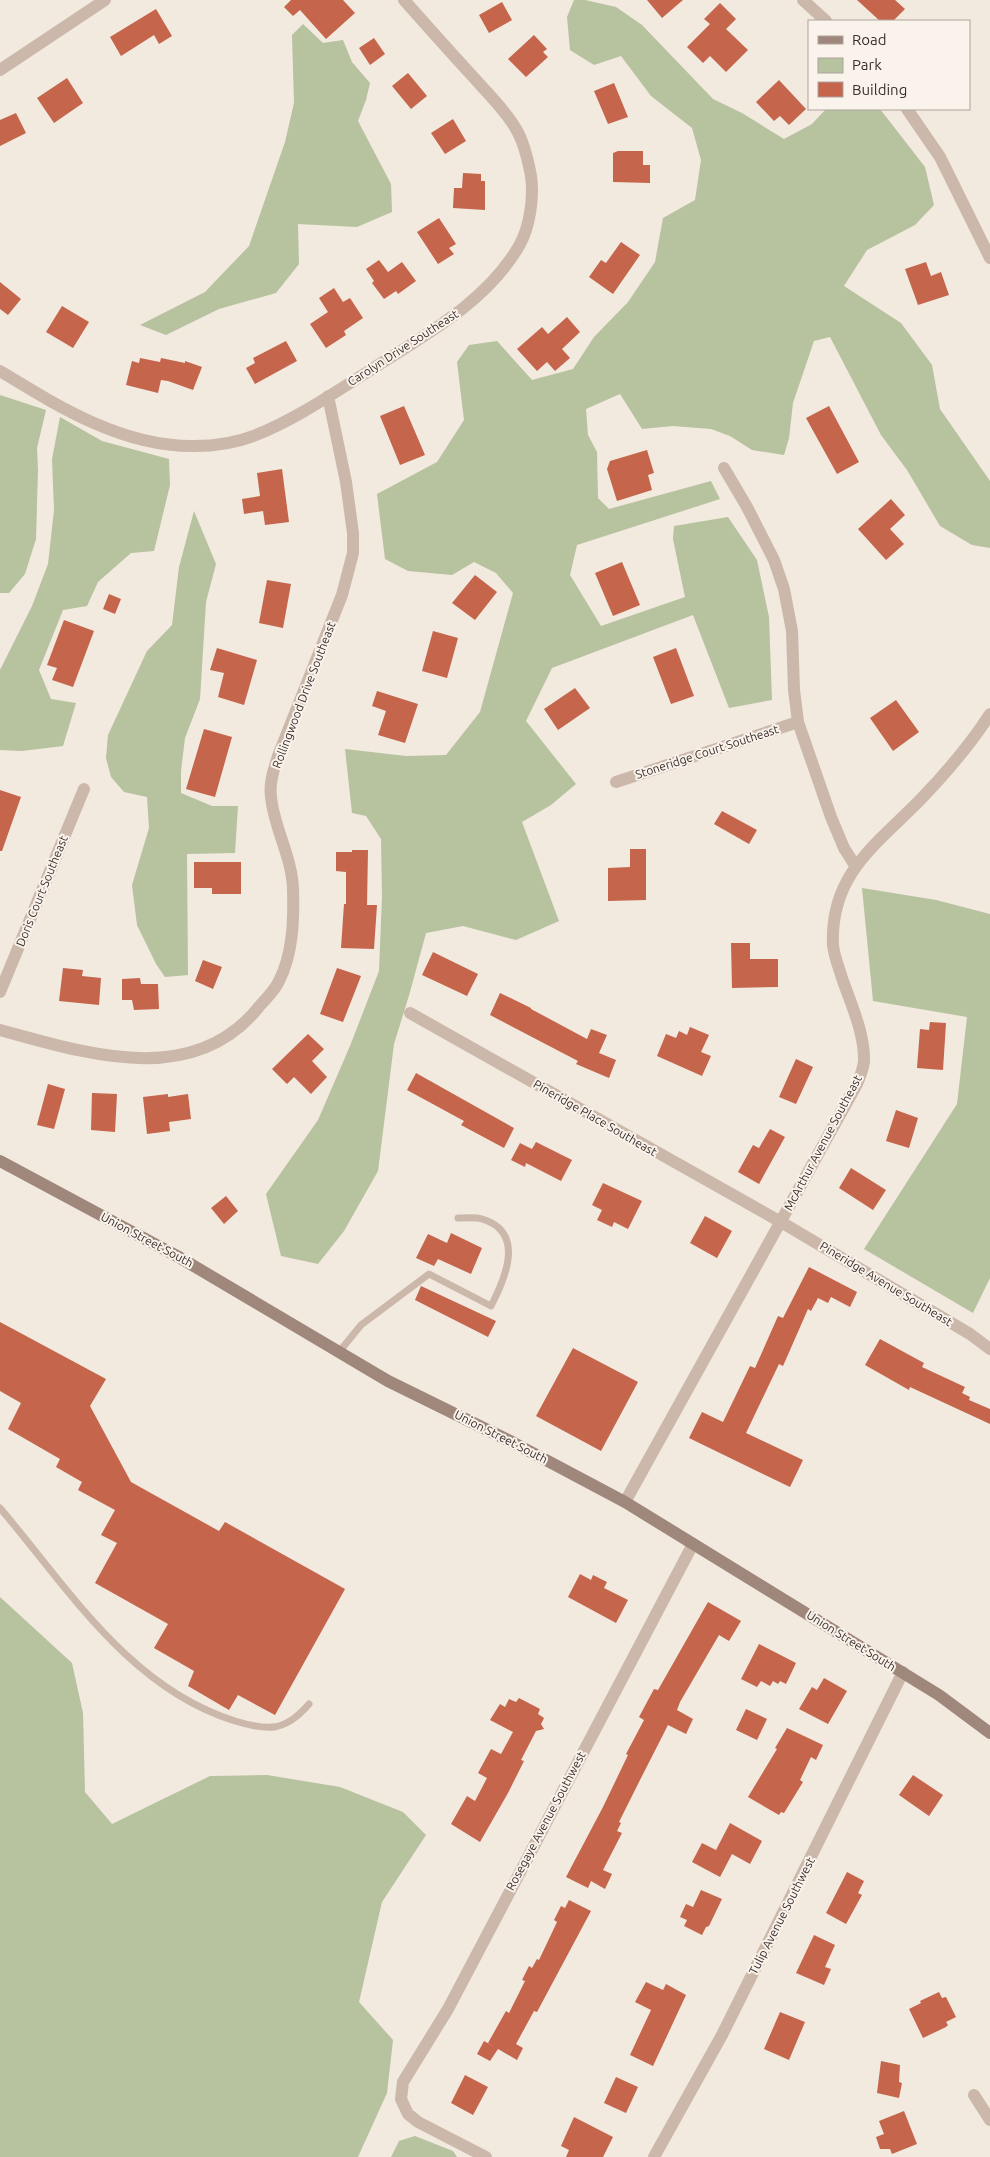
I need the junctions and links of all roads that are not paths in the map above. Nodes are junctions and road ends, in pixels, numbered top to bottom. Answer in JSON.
{"nodes":[{"id":1,"x":105,"y":0,"type":"edge"},
{"id":2,"x":404,"y":0,"type":"edge"},
{"id":3,"x":803,"y":0,"type":"edge"},
{"id":4,"x":825,"y":20,"type":"edge"},
{"id":5,"x":0,"y":70,"type":"edge"},
{"id":6,"x":908,"y":110,"type":"edge"},
{"id":7,"x":990,"y":258,"type":"edge"},
{"id":8,"x":0,"y":371,"type":"edge"},
{"id":9,"x":328,"y":396,"type":"junction"},
{"id":10,"x":724,"y":468,"type":"dead end"},
{"id":11,"x":990,"y":714,"type":"edge"},
{"id":12,"x":798,"y":722,"type":"junction"},
{"id":13,"x":616,"y":782,"type":"dead end"},
{"id":14,"x":84,"y":789,"type":"dead end"},
{"id":15,"x":856,"y":867,"type":"junction"},
{"id":16,"x":0,"y":992,"type":"edge"},
{"id":17,"x":410,"y":1012,"type":"dead end"},
{"id":18,"x":0,"y":1030,"type":"edge"},
{"id":19,"x":0,"y":1161,"type":"edge"},
{"id":20,"x":458,"y":1218,"type":"dead end"},
{"id":21,"x":781,"y":1222,"type":"junction"},
{"id":22,"x":990,"y":1348,"type":"edge"},
{"id":23,"x":339,"y":1352,"type":"junction"},
{"id":24,"x":625,"y":1502,"type":"junction"},
{"id":25,"x":0,"y":1508,"type":"edge"},
{"id":26,"x":693,"y":1544,"type":"junction"},
{"id":27,"x":902,"y":1672,"type":"junction"},
{"id":28,"x":309,"y":1704,"type":"dead end"},
{"id":29,"x":990,"y":1733,"type":"edge"},
{"id":30,"x":974,"y":2095,"type":"dead end"},
{"id":31,"x":990,"y":2120,"type":"edge"},
{"id":32,"x":486,"y":2157,"type":"edge"},
{"id":33,"x":654,"y":2157,"type":"edge"}],
"edges":[{"from":1,"to":5,"type":"street"},
{"from":2,"to":9,"type":"street","name":"Carolyn Drive Southeast"},
{"from":3,"to":4,"type":"street"},
{"from":6,"to":7,"type":"street"},
{"from":8,"to":9,"type":"street","name":"Carolyn Drive Southeast"},
{"from":9,"to":18,"type":"street","name":"Rollingwood Drive Southeast"},
{"from":10,"to":12,"type":"street"},
{"from":11,"to":15,"type":"street","name":"McArthur Avenue Southeast"},
{"from":12,"to":13,"type":"street","name":"Stoneridge Court Southeast"},
{"from":12,"to":15,"type":"street"},
{"from":14,"to":16,"type":"street","name":"Doris Court Southeast"},
{"from":15,"to":21,"type":"street","name":"McArthur Avenue Southeast"},
{"from":17,"to":21,"type":"street","name":"Pineridge Place Southeast"},
{"from":19,"to":23,"type":"main road","name":"Union Street South"},
{"from":20,"to":23,"type":"lane"},
{"from":21,"to":22,"type":"street","name":"Pineridge Avenue Southeast"},
{"from":21,"to":24,"type":"street","name":"McArthur Avenue Southeast"},
{"from":23,"to":24,"type":"main road","name":"Union Street South"},
{"from":24,"to":26,"type":"main road","name":"Union Street South"},
{"from":25,"to":28,"type":"lane"},
{"from":26,"to":27,"type":"main road","name":"Union Street South"},
{"from":26,"to":32,"type":"street","name":"Rosegaye Avenue Southwest"},
{"from":27,"to":29,"type":"main road","name":"Union Street South"},
{"from":27,"to":33,"type":"street","name":"Tulip Avenue Southwest"},
{"from":30,"to":31,"type":"street"}]}
